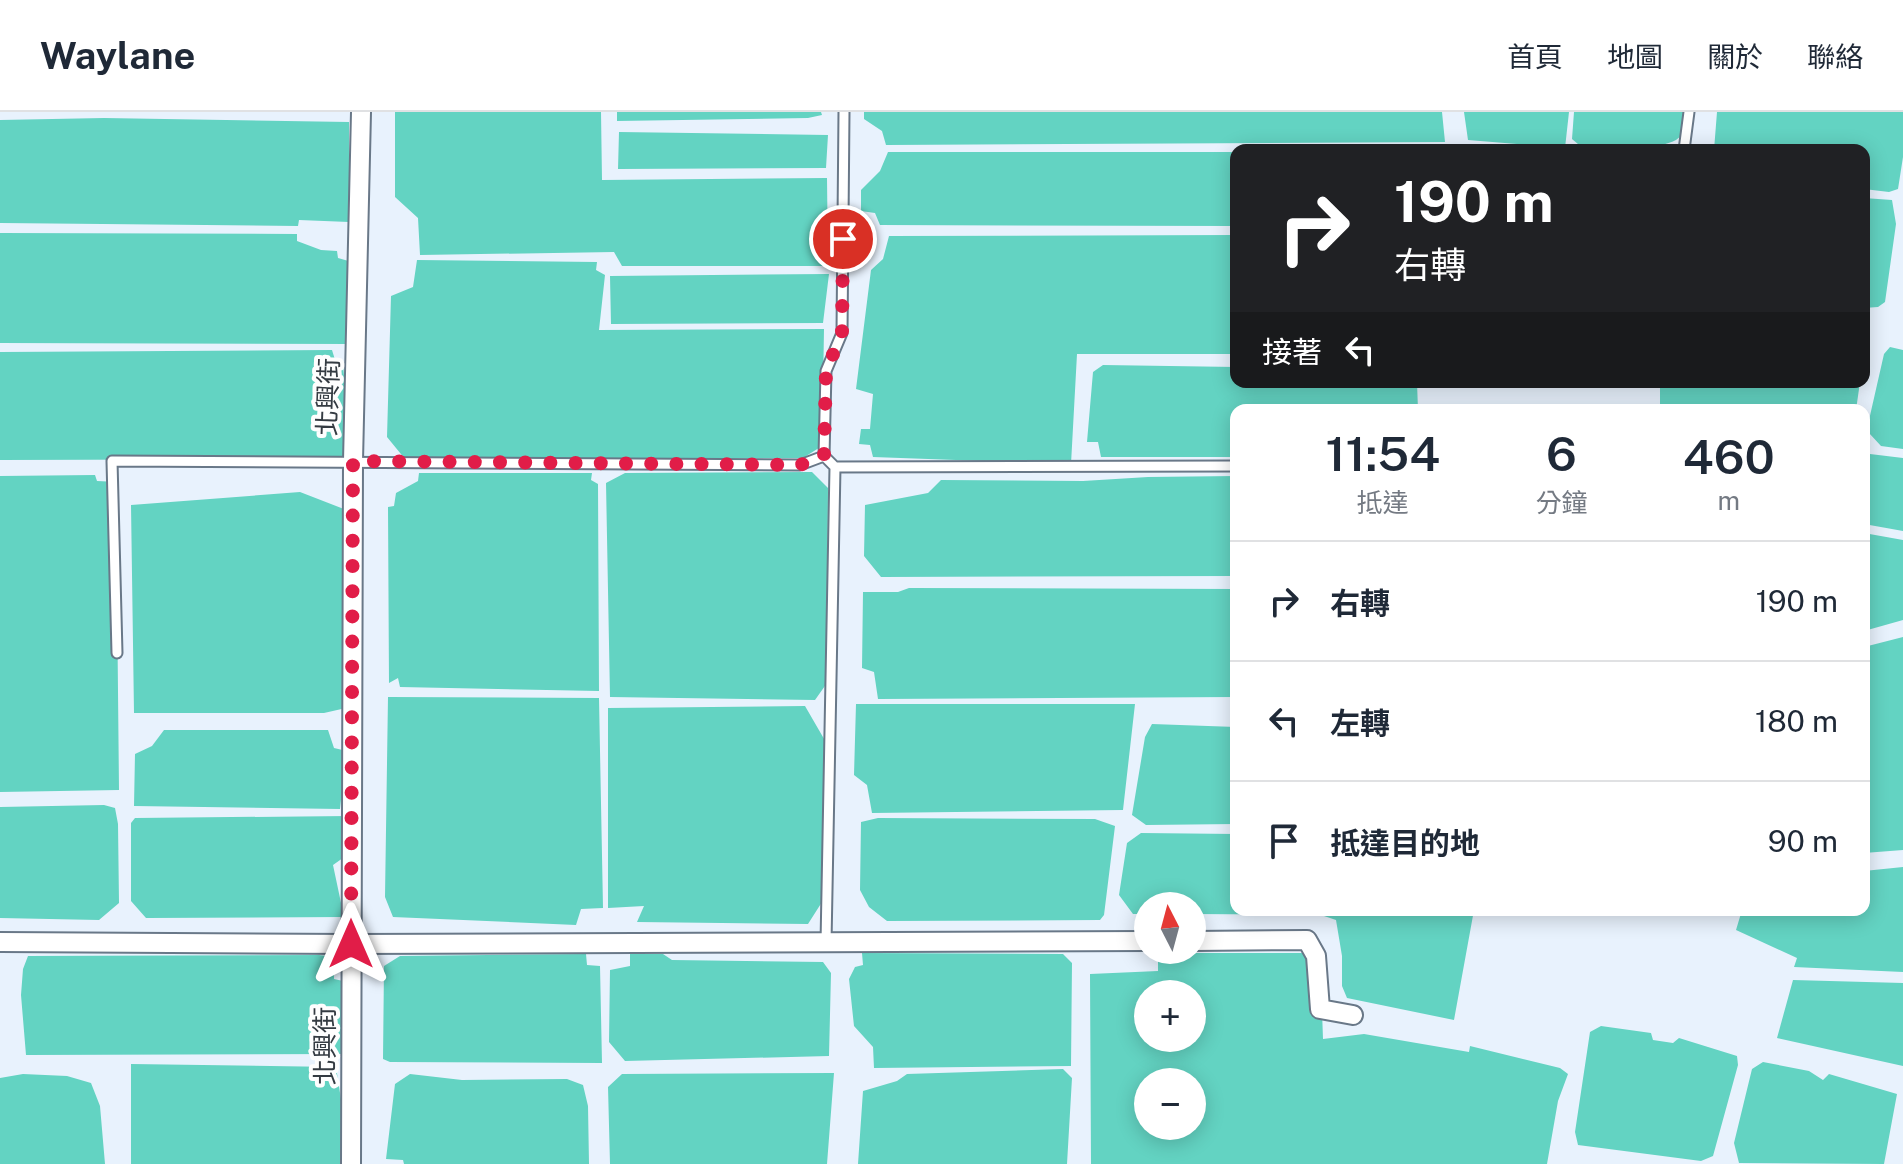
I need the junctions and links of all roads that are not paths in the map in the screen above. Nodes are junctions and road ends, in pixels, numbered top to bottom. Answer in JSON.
{"nodes":[{"id":1,"x":361,"y":112,"type":"edge"},
{"id":2,"x":844,"y":112,"type":"edge"},
{"id":3,"x":1689,"y":112,"type":"edge"},
{"id":4,"x":1685,"y":144,"type":"edge"},
{"id":5,"x":824,"y":456,"type":"junction"},
{"id":6,"x":353,"y":461,"type":"junction"},
{"id":7,"x":1230,"y":466,"type":"edge"},
{"id":8,"x":835,"y":467,"type":"junction"},
{"id":9,"x":117,"y":653,"type":"dead end"},
{"id":10,"x":1134,"y":941,"type":"edge"},
{"id":11,"x":1206,"y":941,"type":"edge"},
{"id":12,"x":0,"y":942,"type":"edge"},
{"id":13,"x":826,"y":943,"type":"junction"},
{"id":14,"x":351,"y":944,"type":"junction"},
{"id":15,"x":1353,"y":1015,"type":"dead end"},
{"id":16,"x":351,"y":1164,"type":"edge"}],
"edges":[{"from":1,"to":6,"type":"street","name":"北興街"},
{"from":2,"to":5,"type":"lane"},
{"from":3,"to":4,"type":"lane"},
{"from":5,"to":6,"type":"lane"},
{"from":5,"to":8,"type":"lane"},
{"from":6,"to":9,"type":"lane"},
{"from":6,"to":14,"type":"street","name":"北興街"},
{"from":7,"to":8,"type":"lane"},
{"from":8,"to":13,"type":"lane"},
{"from":10,"to":13,"type":"street"},
{"from":11,"to":15,"type":"street"},
{"from":12,"to":14,"type":"street"},
{"from":13,"to":14,"type":"street"},
{"from":14,"to":16,"type":"street","name":"北興街"}]}
